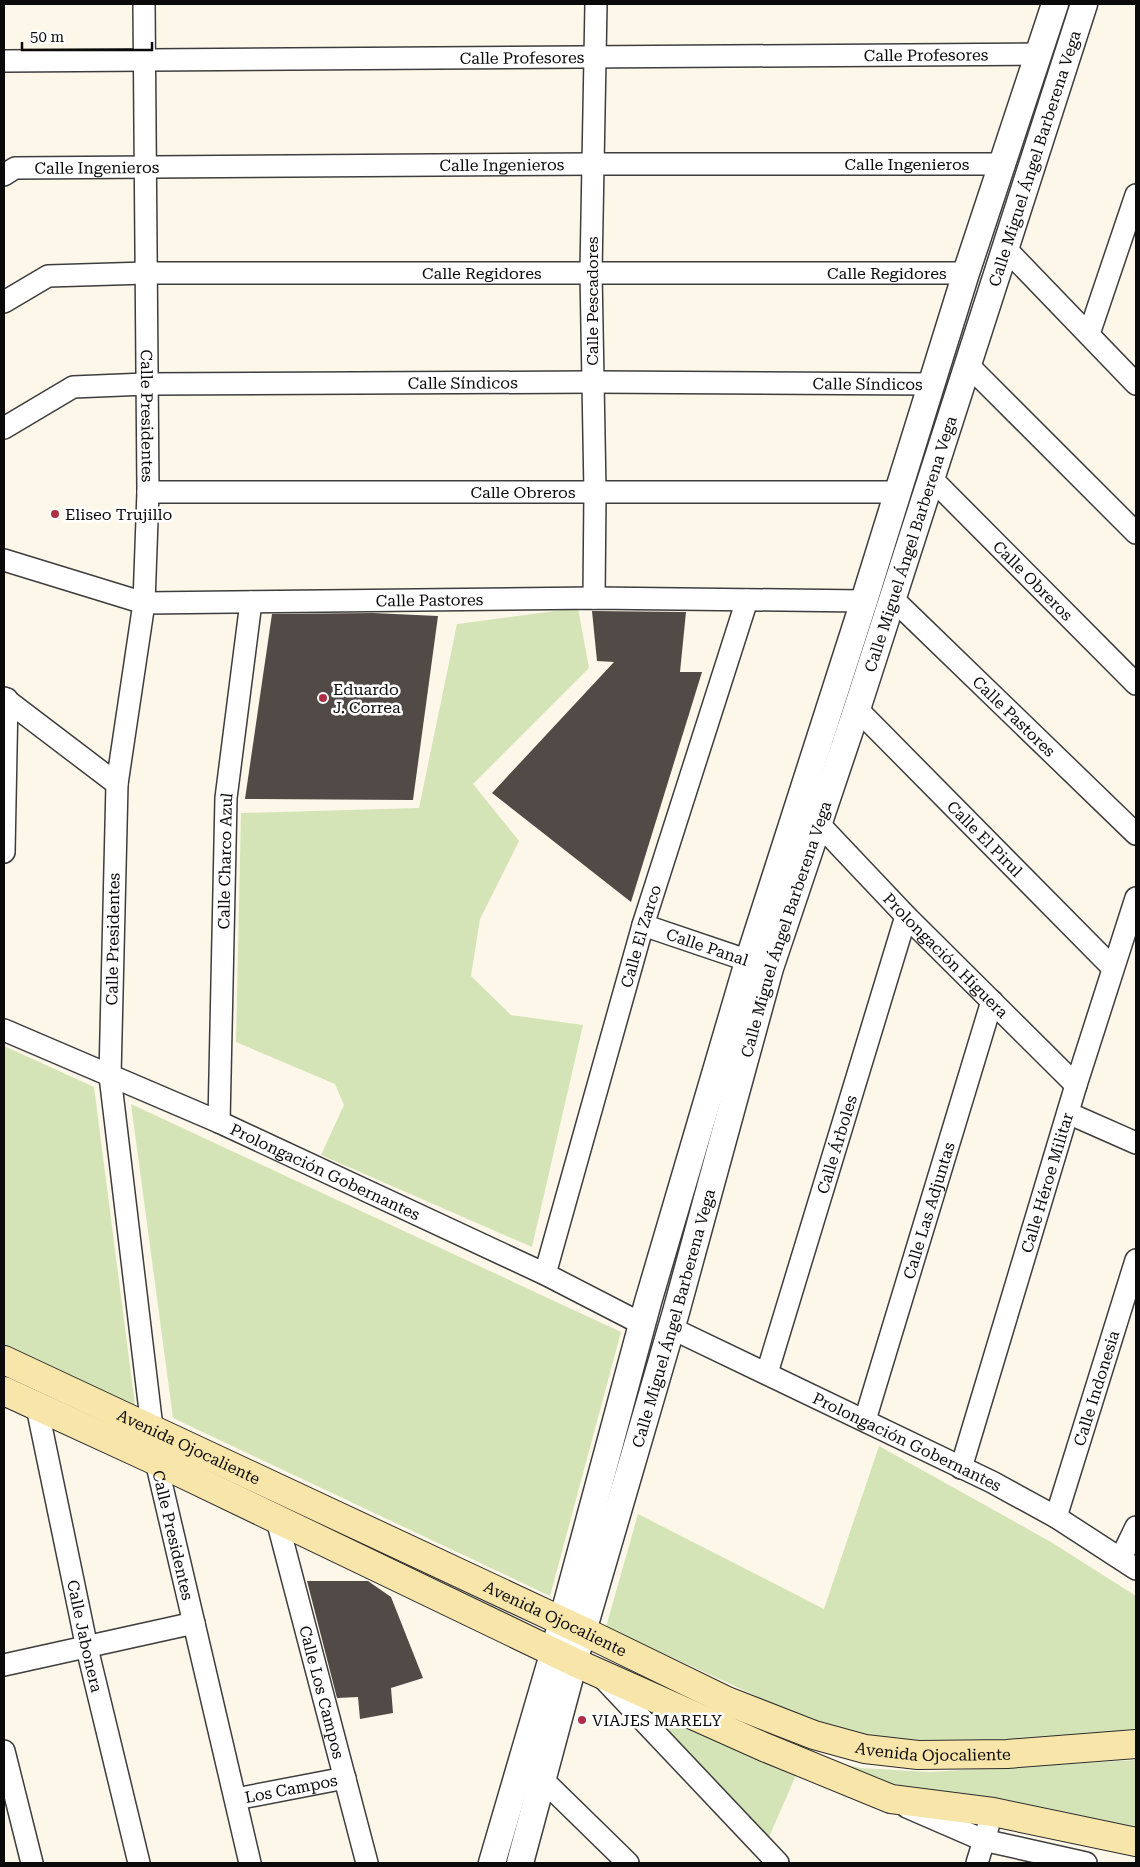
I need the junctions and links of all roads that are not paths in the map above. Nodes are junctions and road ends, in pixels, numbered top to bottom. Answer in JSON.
{"nodes":[{"id":1,"x":144,"y":4,"type":"edge"},
{"id":2,"x":596,"y":4,"type":"edge"},
{"id":3,"x":1055,"y":4,"type":"edge"},
{"id":4,"x":1084,"y":4,"type":"edge"},
{"id":5,"x":1040,"y":54,"type":"junction"},
{"id":6,"x":594,"y":55,"type":"junction"},
{"id":7,"x":4,"y":61,"type":"edge"},
{"id":8,"x":144,"y":61,"type":"junction"},
{"id":9,"x":594,"y":164,"type":"junction"},
{"id":10,"x":1002,"y":164,"type":"junction"},
{"id":11,"x":147,"y":168,"type":"junction"},
{"id":12,"x":4,"y":175,"type":"edge"},
{"id":13,"x":1136,"y":195,"type":"edge"},
{"id":14,"x":1006,"y":248,"type":"junction"},
{"id":15,"x":591,"y":272,"type":"junction"},
{"id":16,"x":146,"y":273,"type":"junction"},
{"id":17,"x":966,"y":273,"type":"junction"},
{"id":18,"x":4,"y":302,"type":"edge"},
{"id":19,"x":1090,"y":334,"type":"junction"},
{"id":20,"x":967,"y":364,"type":"junction"},
{"id":21,"x":593,"y":382,"type":"junction"},
{"id":22,"x":146,"y":384,"type":"junction"},
{"id":23,"x":932,"y":384,"type":"junction"},
{"id":24,"x":1136,"y":384,"type":"edge"},
{"id":25,"x":4,"y":428,"type":"edge"},
{"id":26,"x":930,"y":477,"type":"junction"},
{"id":27,"x":148,"y":492,"type":"junction"},
{"id":28,"x":595,"y":492,"type":"junction"},
{"id":29,"x":897,"y":492,"type":"junction"},
{"id":30,"x":1136,"y":533,"type":"edge"},
{"id":31,"x":4,"y":560,"type":"edge"},
{"id":32,"x":594,"y":598,"type":"junction"},
{"id":33,"x":892,"y":598,"type":"junction"},
{"id":34,"x":746,"y":600,"type":"junction"},
{"id":35,"x":864,"y":601,"type":"junction"},
{"id":36,"x":251,"y":602,"type":"junction"},
{"id":37,"x":144,"y":603,"type":"junction"},
{"id":38,"x":1136,"y":684,"type":"edge"},
{"id":39,"x":6,"y":698,"type":"edge"},
{"id":40,"x":857,"y":709,"type":"junction"},
{"id":41,"x":118,"y":784,"type":"junction"},
{"id":42,"x":818,"y":823,"type":"junction"},
{"id":43,"x":1136,"y":834,"type":"edge"},
{"id":44,"x":4,"y":852,"type":"edge"},
{"id":45,"x":1136,"y":898,"type":"edge"},
{"id":46,"x":906,"y":916,"type":"junction"},
{"id":47,"x":643,"y":924,"type":"junction"},
{"id":48,"x":759,"y":965,"type":"junction"},
{"id":49,"x":1113,"y":968,"type":"junction"},
{"id":50,"x":992,"y":1001,"type":"junction"},
{"id":51,"x":4,"y":1030,"type":"edge"},
{"id":52,"x":110,"y":1076,"type":"junction"},
{"id":53,"x":1076,"y":1085,"type":"junction"},
{"id":54,"x":1068,"y":1113,"type":"junction"},
{"id":55,"x":219,"y":1122,"type":"junction"},
{"id":56,"x":1136,"y":1142,"type":"edge"},
{"id":57,"x":1136,"y":1260,"type":"edge"},
{"id":58,"x":545,"y":1274,"type":"junction"},
{"id":59,"x":642,"y":1324,"type":"junction"},
{"id":60,"x":671,"y":1328,"type":"junction"},
{"id":61,"x":4,"y":1360,"type":"edge"},
{"id":62,"x":767,"y":1373,"type":"junction"},
{"id":63,"x":4,"y":1392,"type":"edge"},
{"id":64,"x":37,"y":1407,"type":"junction"},
{"id":65,"x":865,"y":1420,"type":"junction"},
{"id":66,"x":152,"y":1431,"type":"junction"},
{"id":67,"x":156,"y":1461,"type":"junction"},
{"id":68,"x":960,"y":1468,"type":"junction"},
{"id":69,"x":1056,"y":1516,"type":"junction"},
{"id":70,"x":277,"y":1520,"type":"junction"},
{"id":71,"x":1136,"y":1527,"type":"edge"},
{"id":72,"x":1128,"y":1564,"type":"edge"},
{"id":73,"x":194,"y":1624,"type":"junction"},
{"id":74,"x":572,"y":1626,"type":"junction"},
{"id":75,"x":87,"y":1648,"type":"junction"},
{"id":76,"x":575,"y":1662,"type":"junction"},
{"id":77,"x":4,"y":1665,"type":"edge"},
{"id":78,"x":1136,"y":1744,"type":"edge"},
{"id":79,"x":4,"y":1751,"type":"edge"},
{"id":80,"x":345,"y":1778,"type":"junction"},
{"id":81,"x":544,"y":1781,"type":"junction"},
{"id":82,"x":236,"y":1799,"type":"junction"},
{"id":83,"x":891,"y":1800,"type":"junction"},
{"id":84,"x":993,"y":1812,"type":"junction"},
{"id":85,"x":983,"y":1840,"type":"junction"},
{"id":86,"x":1136,"y":1842,"type":"edge"},
{"id":87,"x":1025,"y":1850,"type":"junction"},
{"id":88,"x":32,"y":1863,"type":"edge"},
{"id":89,"x":139,"y":1863,"type":"edge"},
{"id":90,"x":250,"y":1863,"type":"edge"},
{"id":91,"x":367,"y":1863,"type":"edge"},
{"id":92,"x":492,"y":1863,"type":"edge"},
{"id":93,"x":520,"y":1863,"type":"edge"},
{"id":94,"x":628,"y":1863,"type":"edge"},
{"id":95,"x":778,"y":1863,"type":"edge"},
{"id":96,"x":977,"y":1863,"type":"edge"},
{"id":97,"x":1054,"y":1863,"type":"edge"},
{"id":98,"x":1086,"y":1863,"type":"edge"}],
"edges":[{"from":1,"to":8,"type":"street","name":"Calle Presidentes"},
{"from":2,"to":6,"type":"street","name":"Calle Pescadores"},
{"from":3,"to":5,"type":"street","name":"Calle Miguel Ángel Barberena Vega"},
{"from":4,"to":14,"type":"street","name":"Calle Miguel Ángel Barberena Vega"},
{"from":5,"to":6,"type":"street","name":"Calle Profesores"},
{"from":5,"to":10,"type":"street","name":"Calle Miguel Ángel Barberena Vega"},
{"from":6,"to":8,"type":"street","name":"Calle Profesores"},
{"from":6,"to":9,"type":"street","name":"Calle Pescadores"},
{"from":7,"to":8,"type":"street","name":"Calle Profesores"},
{"from":8,"to":11,"type":"street","name":"Calle Presidentes"},
{"from":9,"to":10,"type":"street","name":"Calle Ingenieros"},
{"from":9,"to":11,"type":"street","name":"Calle Ingenieros"},
{"from":9,"to":15,"type":"street","name":"Calle Pescadores"},
{"from":10,"to":17,"type":"street","name":"Calle Miguel Ángel Barberena Vega"},
{"from":11,"to":12,"type":"street","name":"Calle Ingenieros"},
{"from":11,"to":16,"type":"street","name":"Calle Presidentes"},
{"from":13,"to":19,"type":"street"},
{"from":14,"to":19,"type":"street"},
{"from":14,"to":20,"type":"street","name":"Calle Miguel Ángel Barberena Vega"},
{"from":15,"to":16,"type":"street","name":"Calle Regidores"},
{"from":15,"to":17,"type":"street","name":"Calle Regidores"},
{"from":15,"to":21,"type":"street","name":"Calle Pescadores"},
{"from":16,"to":18,"type":"street","name":"Calle Regidores"},
{"from":16,"to":22,"type":"street","name":"Calle Presidentes"},
{"from":17,"to":23,"type":"street","name":"Calle Miguel Ángel Barberena Vega"},
{"from":19,"to":24,"type":"street"},
{"from":20,"to":26,"type":"street","name":"Calle Miguel Ángel Barberena Vega"},
{"from":20,"to":30,"type":"street"},
{"from":21,"to":22,"type":"street","name":"Calle Síndicos"},
{"from":21,"to":23,"type":"street","name":"Calle Síndicos"},
{"from":21,"to":28,"type":"street","name":"Calle Pescadores"},
{"from":22,"to":25,"type":"street","name":"Calle Síndicos"},
{"from":22,"to":27,"type":"street","name":"Calle Presidentes"},
{"from":23,"to":29,"type":"street","name":"Calle Miguel Ángel Barberena Vega"},
{"from":26,"to":33,"type":"street","name":"Calle Miguel Ángel Barberena Vega"},
{"from":26,"to":38,"type":"street","name":"Calle Obreros"},
{"from":27,"to":28,"type":"street","name":"Calle Obreros"},
{"from":27,"to":37,"type":"street","name":"Calle Presidentes"},
{"from":28,"to":29,"type":"street","name":"Calle Obreros"},
{"from":28,"to":32,"type":"street","name":"Calle Pescadores"},
{"from":29,"to":35,"type":"street","name":"Calle Miguel Ángel Barberena Vega"},
{"from":31,"to":37,"type":"street","name":"Calle Pastores"},
{"from":32,"to":34,"type":"street","name":"Calle Pastores"},
{"from":32,"to":36,"type":"street","name":"Calle Pastores"},
{"from":33,"to":40,"type":"street","name":"Calle Miguel Ángel Barberena Vega"},
{"from":33,"to":43,"type":"street","name":"Calle Pastores"},
{"from":34,"to":35,"type":"street","name":"Calle Pastores"},
{"from":34,"to":47,"type":"street","name":"Calle El Zarco"},
{"from":35,"to":48,"type":"street","name":"Calle Miguel Ángel Barberena Vega"},
{"from":36,"to":37,"type":"street","name":"Calle Pastores"},
{"from":36,"to":55,"type":"street","name":"Calle Charco Azul"},
{"from":37,"to":41,"type":"street","name":"Calle Presidentes"},
{"from":39,"to":41,"type":"street"},
{"from":39,"to":44,"type":"street"},
{"from":40,"to":42,"type":"street","name":"Calle Miguel Ángel Barberena Vega"},
{"from":40,"to":49,"type":"street","name":"Calle El Pirul"},
{"from":41,"to":52,"type":"street","name":"Calle Presidentes"},
{"from":42,"to":46,"type":"street","name":"Prolongación Higuera"},
{"from":42,"to":48,"type":"street","name":"Calle Miguel Ángel Barberena Vega"},
{"from":45,"to":49,"type":"street","name":"Calle Héroe Militar"},
{"from":46,"to":50,"type":"street","name":"Prolongación Higuera"},
{"from":46,"to":62,"type":"street","name":"Calle Árboles"},
{"from":47,"to":48,"type":"street","name":"Calle Panal"},
{"from":47,"to":58,"type":"street","name":"Calle El Zarco"},
{"from":48,"to":59,"type":"street","name":"Calle Miguel Ángel Barberena Vega"},
{"from":48,"to":60,"type":"street","name":"Calle Miguel Ángel Barberena Vega"},
{"from":49,"to":53,"type":"street","name":"Calle Héroe Militar"},
{"from":50,"to":53,"type":"street","name":"Prolongación Higuera"},
{"from":50,"to":65,"type":"street","name":"Calle Las Adjuntas"},
{"from":51,"to":52,"type":"street","name":"Prolongación Gobernantes"},
{"from":52,"to":55,"type":"street","name":"Prolongación Gobernantes"},
{"from":52,"to":66,"type":"street","name":"Calle Presidentes"},
{"from":53,"to":54,"type":"street","name":"Calle Héroe Militar"},
{"from":54,"to":56,"type":"street"},
{"from":54,"to":68,"type":"street","name":"Calle Héroe Militar"},
{"from":55,"to":58,"type":"street","name":"Prolongación Gobernantes"},
{"from":57,"to":69,"type":"street","name":"Calle Indonesia"},
{"from":58,"to":59,"type":"street","name":"Prolongación Gobernantes"},
{"from":59,"to":74,"type":"street","name":"Calle Miguel Ángel Barberena Vega"},
{"from":60,"to":62,"type":"street","name":"Prolongación Gobernantes"},
{"from":60,"to":74,"type":"street","name":"Calle Miguel Ángel Barberena Vega"},
{"from":61,"to":66,"type":"main road","name":"Avenida Ojocaliente"},
{"from":62,"to":65,"type":"street","name":"Prolongación Gobernantes"},
{"from":63,"to":64,"type":"main road","name":"Avenida Ojocaliente"},
{"from":64,"to":67,"type":"main road","name":"Avenida Ojocaliente"},
{"from":64,"to":75,"type":"street","name":"Calle Jabonera"},
{"from":65,"to":68,"type":"street","name":"Prolongación Gobernantes"},
{"from":66,"to":67,"type":"street","name":"Calle Presidentes"},
{"from":66,"to":74,"type":"main road","name":"Avenida Ojocaliente"},
{"from":67,"to":70,"type":"main road","name":"Avenida Ojocaliente"},
{"from":67,"to":73,"type":"street","name":"Calle Presidentes"},
{"from":68,"to":69,"type":"street","name":"Prolongación Gobernantes"},
{"from":69,"to":72,"type":"street","name":"Prolongación Gobernantes"},
{"from":70,"to":76,"type":"main road","name":"Avenida Ojocaliente"},
{"from":70,"to":80,"type":"street","name":"Calle Los Campos"},
{"from":71,"to":72,"type":"street"},
{"from":73,"to":75,"type":"street"},
{"from":73,"to":82,"type":"street","name":"Calle Presidentes"},
{"from":74,"to":76,"type":"street","name":"Calle Miguel Ángel Barberena Vega"},
{"from":74,"to":78,"type":"main road","name":"Avenida Ojocaliente"},
{"from":75,"to":77,"type":"street"},
{"from":75,"to":89,"type":"street","name":"Calle Jabonera"},
{"from":76,"to":81,"type":"street","name":"Calle Miguel Ángel Barberena Vega"},
{"from":76,"to":83,"type":"main road","name":"Avenida Ojocaliente"},
{"from":76,"to":92,"type":"street","name":"Calle Miguel Ángel Barberena Vega"},
{"from":76,"to":95,"type":"street"},
{"from":79,"to":88,"type":"street"},
{"from":80,"to":82,"type":"street","name":"Los Campos"},
{"from":80,"to":91,"type":"street","name":"Calle Los Campos"},
{"from":81,"to":93,"type":"street","name":"Calle Miguel Ángel Barberena Vega"},
{"from":81,"to":94,"type":"street"},
{"from":82,"to":90,"type":"street","name":"Calle Presidentes"},
{"from":83,"to":84,"type":"main road","name":"Avenida Ojocaliente"},
{"from":83,"to":85,"type":"street","name":"Avenida Ojocaliente"},
{"from":84,"to":85,"type":"street"},
{"from":84,"to":86,"type":"main road","name":"Avenida Ojocaliente"},
{"from":85,"to":87,"type":"street","name":"Avenida Ojocaliente"},
{"from":85,"to":96,"type":"street"},
{"from":87,"to":97,"type":"street"},
{"from":87,"to":98,"type":"street","name":"Avenida Ojocaliente"}]}
